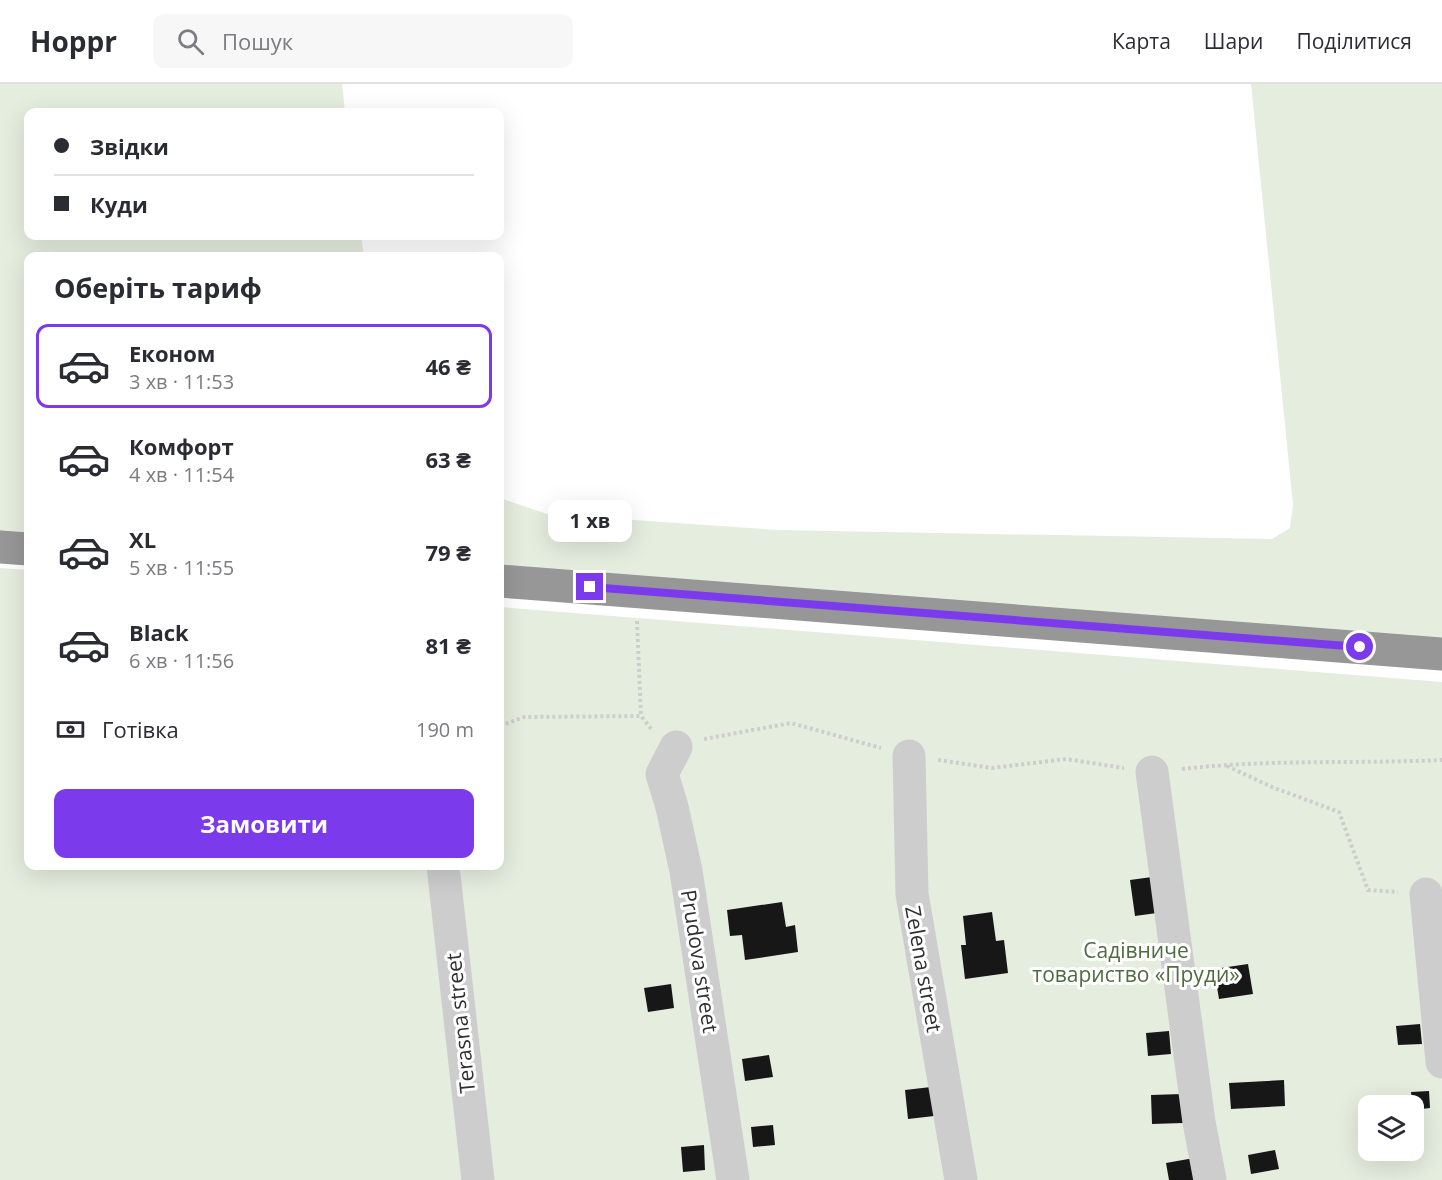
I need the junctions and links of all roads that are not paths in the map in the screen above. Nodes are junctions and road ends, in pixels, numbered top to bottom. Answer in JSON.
{"nodes":[{"id":1,"x":0,"y":547,"type":"edge"},
{"id":2,"x":24,"y":549,"type":"edge"},
{"id":3,"x":504,"y":581,"type":"edge"},
{"id":4,"x":1442,"y":654,"type":"edge"},
{"id":5,"x":676,"y":747,"type":"road end"},
{"id":6,"x":909,"y":756,"type":"road end"},
{"id":7,"x":1152,"y":772,"type":"road end"},
{"id":8,"x":443,"y":870,"type":"edge"},
{"id":9,"x":1426,"y":894,"type":"road end"},
{"id":10,"x":1442,"y":1062,"type":"edge"},
{"id":11,"x":478,"y":1180,"type":"edge"},
{"id":12,"x":734,"y":1180,"type":"edge"},
{"id":13,"x":961,"y":1180,"type":"edge"},
{"id":14,"x":1210,"y":1180,"type":"edge"}],
"edges":[{"from":1,"to":2,"type":"highway"},
{"from":3,"to":4,"type":"highway"},
{"from":5,"to":12,"type":"lane","name":"Prudova street"},
{"from":6,"to":13,"type":"lane","name":"Zelena street"},
{"from":7,"to":14,"type":"lane"},
{"from":8,"to":11,"type":"lane","name":"Terasna street"},
{"from":9,"to":10,"type":"lane"}]}
